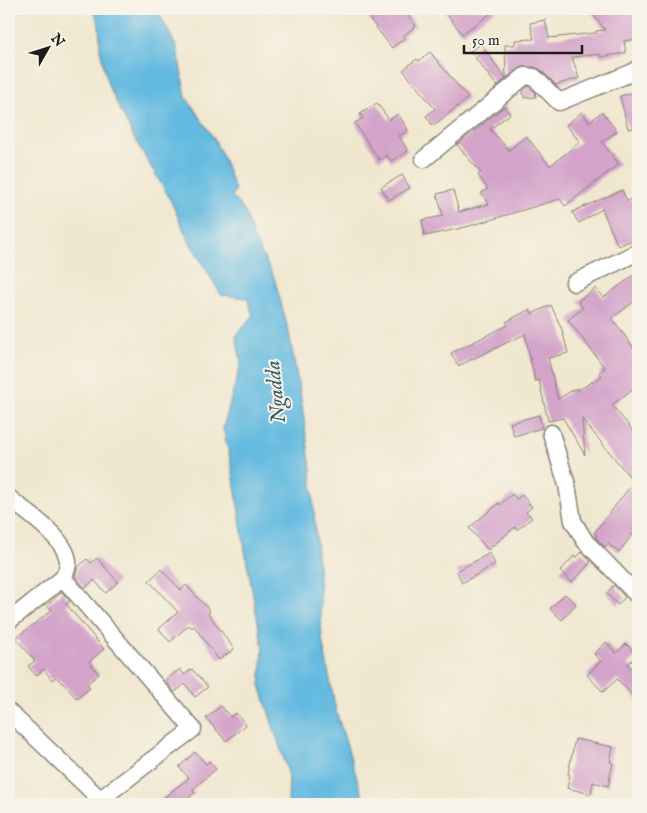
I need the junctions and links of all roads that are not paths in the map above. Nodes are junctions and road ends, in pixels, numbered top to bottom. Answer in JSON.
{"nodes":[{"id":1,"x":638,"y":69,"type":"edge"},
{"id":2,"x":424,"y":159,"type":"dead end"},
{"id":3,"x":638,"y":252,"type":"edge"},
{"id":4,"x":574,"y":282,"type":"dead end"},
{"id":5,"x":551,"y":433,"type":"dead end"},
{"id":6,"x":9,"y":498,"type":"edge"},
{"id":7,"x":63,"y":578,"type":"junction"},
{"id":8,"x":638,"y":596,"type":"edge"},
{"id":9,"x":9,"y":621,"type":"edge"},
{"id":10,"x":9,"y":712,"type":"edge"},
{"id":11,"x":97,"y":802,"type":"edge"}],
"edges":[{"from":1,"to":2,"type":"street"},
{"from":3,"to":4,"type":"street"},
{"from":5,"to":8,"type":"street"},
{"from":6,"to":7,"type":"street"},
{"from":7,"to":9,"type":"street"},
{"from":7,"to":11,"type":"street"},
{"from":10,"to":11,"type":"street"}]}
